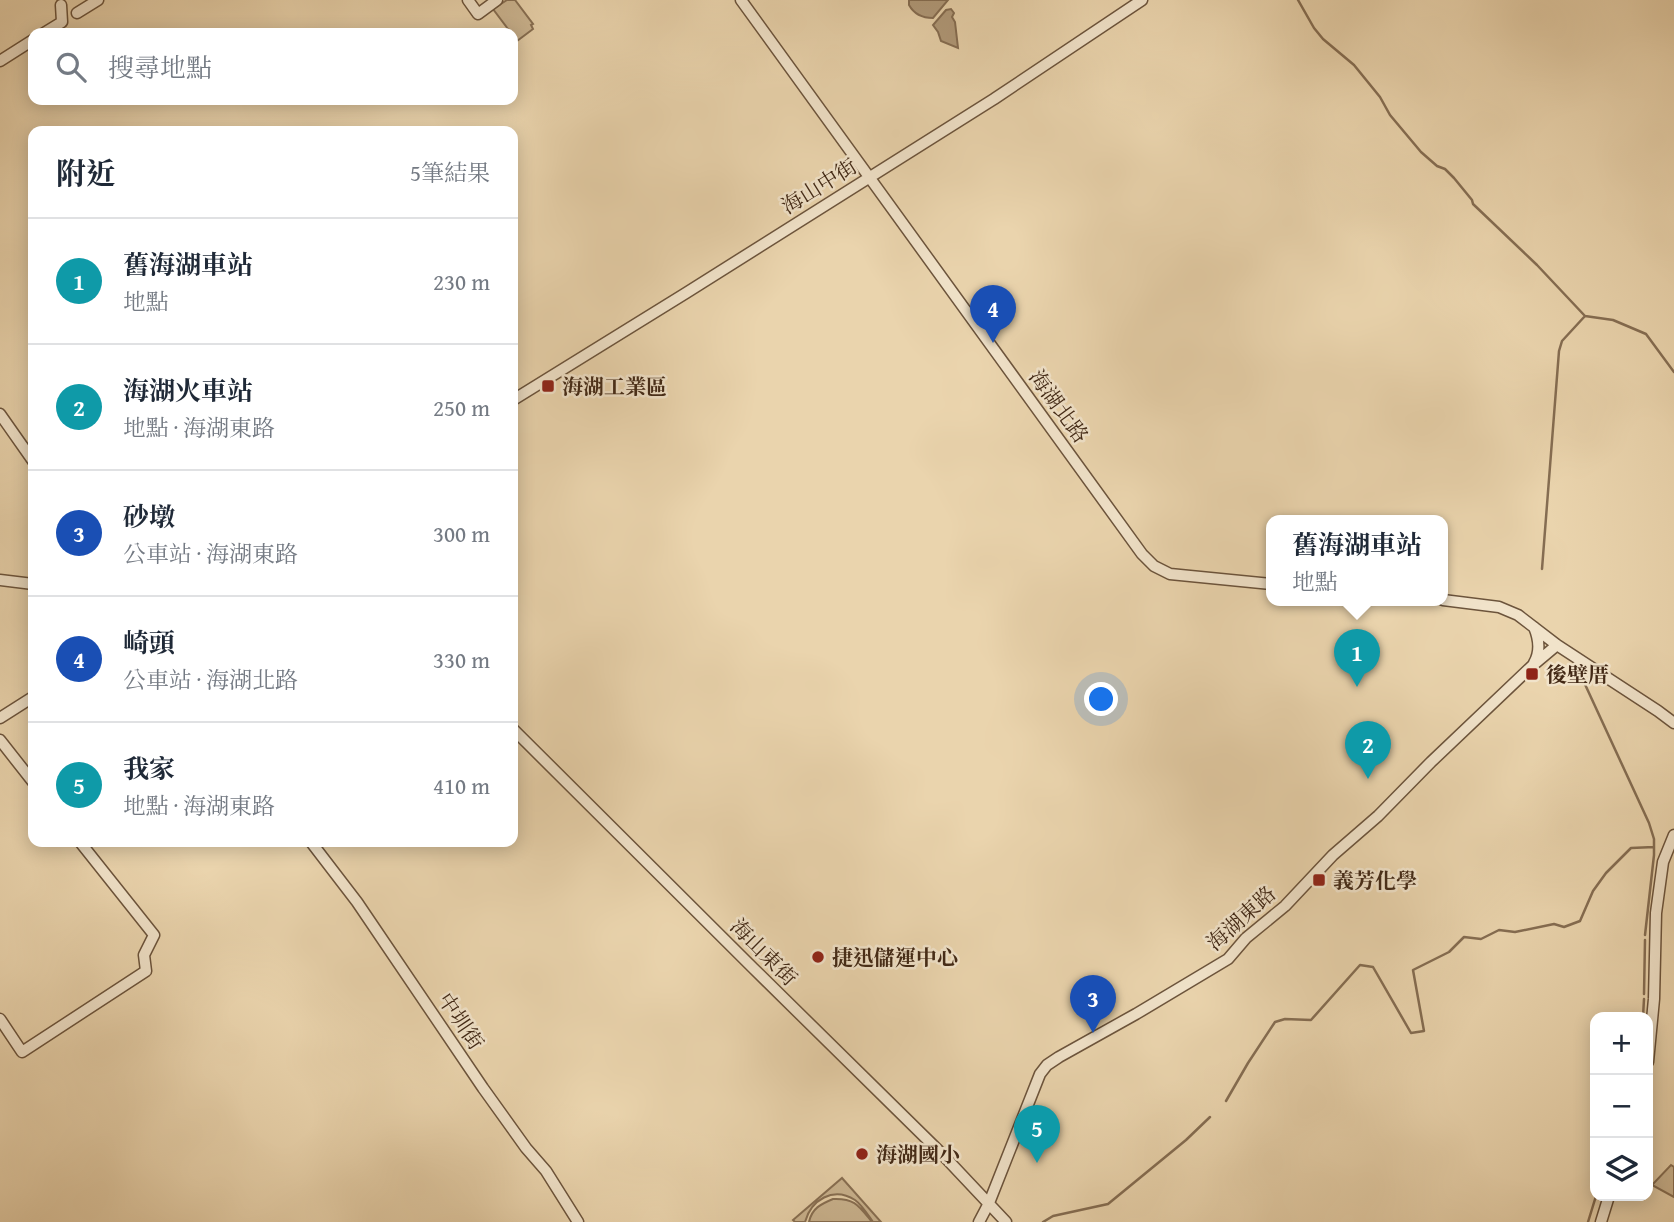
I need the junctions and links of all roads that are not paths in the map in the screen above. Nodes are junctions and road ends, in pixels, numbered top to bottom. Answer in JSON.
{"nodes":[{"id":1,"x":98,"y":0,"type":"edge"},
{"id":2,"x":468,"y":0,"type":"edge"},
{"id":3,"x":497,"y":0,"type":"edge"},
{"id":4,"x":741,"y":0,"type":"edge"},
{"id":5,"x":1142,"y":0,"type":"edge"},
{"id":6,"x":61,"y":5,"type":"dead end"},
{"id":7,"x":77,"y":13,"type":"dead end"},
{"id":8,"x":52,"y":28,"type":"edge"},
{"id":9,"x":28,"y":43,"type":"edge"},
{"id":10,"x":2,"y":57,"type":"edge"},
{"id":11,"x":870,"y":177,"type":"junction"},
{"id":12,"x":518,"y":397,"type":"edge"},
{"id":13,"x":0,"y":414,"type":"edge"},
{"id":14,"x":28,"y":454,"type":"edge"},
{"id":15,"x":0,"y":580,"type":"edge"},
{"id":16,"x":28,"y":583,"type":"edge"},
{"id":17,"x":1266,"y":584,"type":"edge"},
{"id":18,"x":1448,"y":601,"type":"edge"},
{"id":19,"x":1534,"y":627,"type":"junction"},
{"id":20,"x":1557,"y":645,"type":"junction"},
{"id":21,"x":1532,"y":666,"type":"junction"},
{"id":22,"x":28,"y":700,"type":"edge"},
{"id":23,"x":0,"y":718,"type":"edge"},
{"id":24,"x":1674,"y":723,"type":"edge"},
{"id":25,"x":518,"y":734,"type":"edge"},
{"id":26,"x":0,"y":740,"type":"edge"},
{"id":27,"x":28,"y":776,"type":"edge"},
{"id":28,"x":1674,"y":835,"type":"edge"},
{"id":29,"x":84,"y":847,"type":"edge"},
{"id":30,"x":316,"y":847,"type":"edge"},
{"id":31,"x":1671,"y":853,"type":"edge"},
{"id":32,"x":1653,"y":1012,"type":"edge"},
{"id":33,"x":0,"y":1019,"type":"edge"},
{"id":34,"x":1607,"y":1201,"type":"edge"},
{"id":35,"x":989,"y":1203,"type":"junction"},
{"id":36,"x":578,"y":1222,"type":"edge"},
{"id":37,"x":979,"y":1222,"type":"edge"},
{"id":38,"x":1006,"y":1222,"type":"edge"},
{"id":39,"x":1601,"y":1222,"type":"edge"}],
"edges":[{"from":1,"to":7,"type":"street"},
{"from":2,"to":3,"type":"street"},
{"from":4,"to":11,"type":"street","name":"海湖北路"},
{"from":5,"to":11,"type":"street","name":"海山中街"},
{"from":6,"to":8,"type":"street"},
{"from":9,"to":10,"type":"street"},
{"from":11,"to":12,"type":"street","name":"海山中街"},
{"from":11,"to":17,"type":"street","name":"海湖北路"},
{"from":13,"to":14,"type":"street"},
{"from":15,"to":16,"type":"street"},
{"from":18,"to":19,"type":"street"},
{"from":19,"to":20,"type":"street"},
{"from":19,"to":21,"type":"street"},
{"from":20,"to":21,"type":"street","name":"海湖東路"},
{"from":20,"to":24,"type":"street"},
{"from":21,"to":35,"type":"street","name":"海湖東路"},
{"from":22,"to":23,"type":"street"},
{"from":25,"to":35,"type":"street","name":"海山東街"},
{"from":26,"to":27,"type":"street"},
{"from":28,"to":31,"type":"street"},
{"from":29,"to":33,"type":"street"},
{"from":30,"to":36,"type":"street","name":"中圳街"},
{"from":31,"to":32,"type":"street"},
{"from":34,"to":39,"type":"street"},
{"from":35,"to":37,"type":"street","name":"海湖東路"},
{"from":35,"to":38,"type":"street","name":"海山東街"}]}
